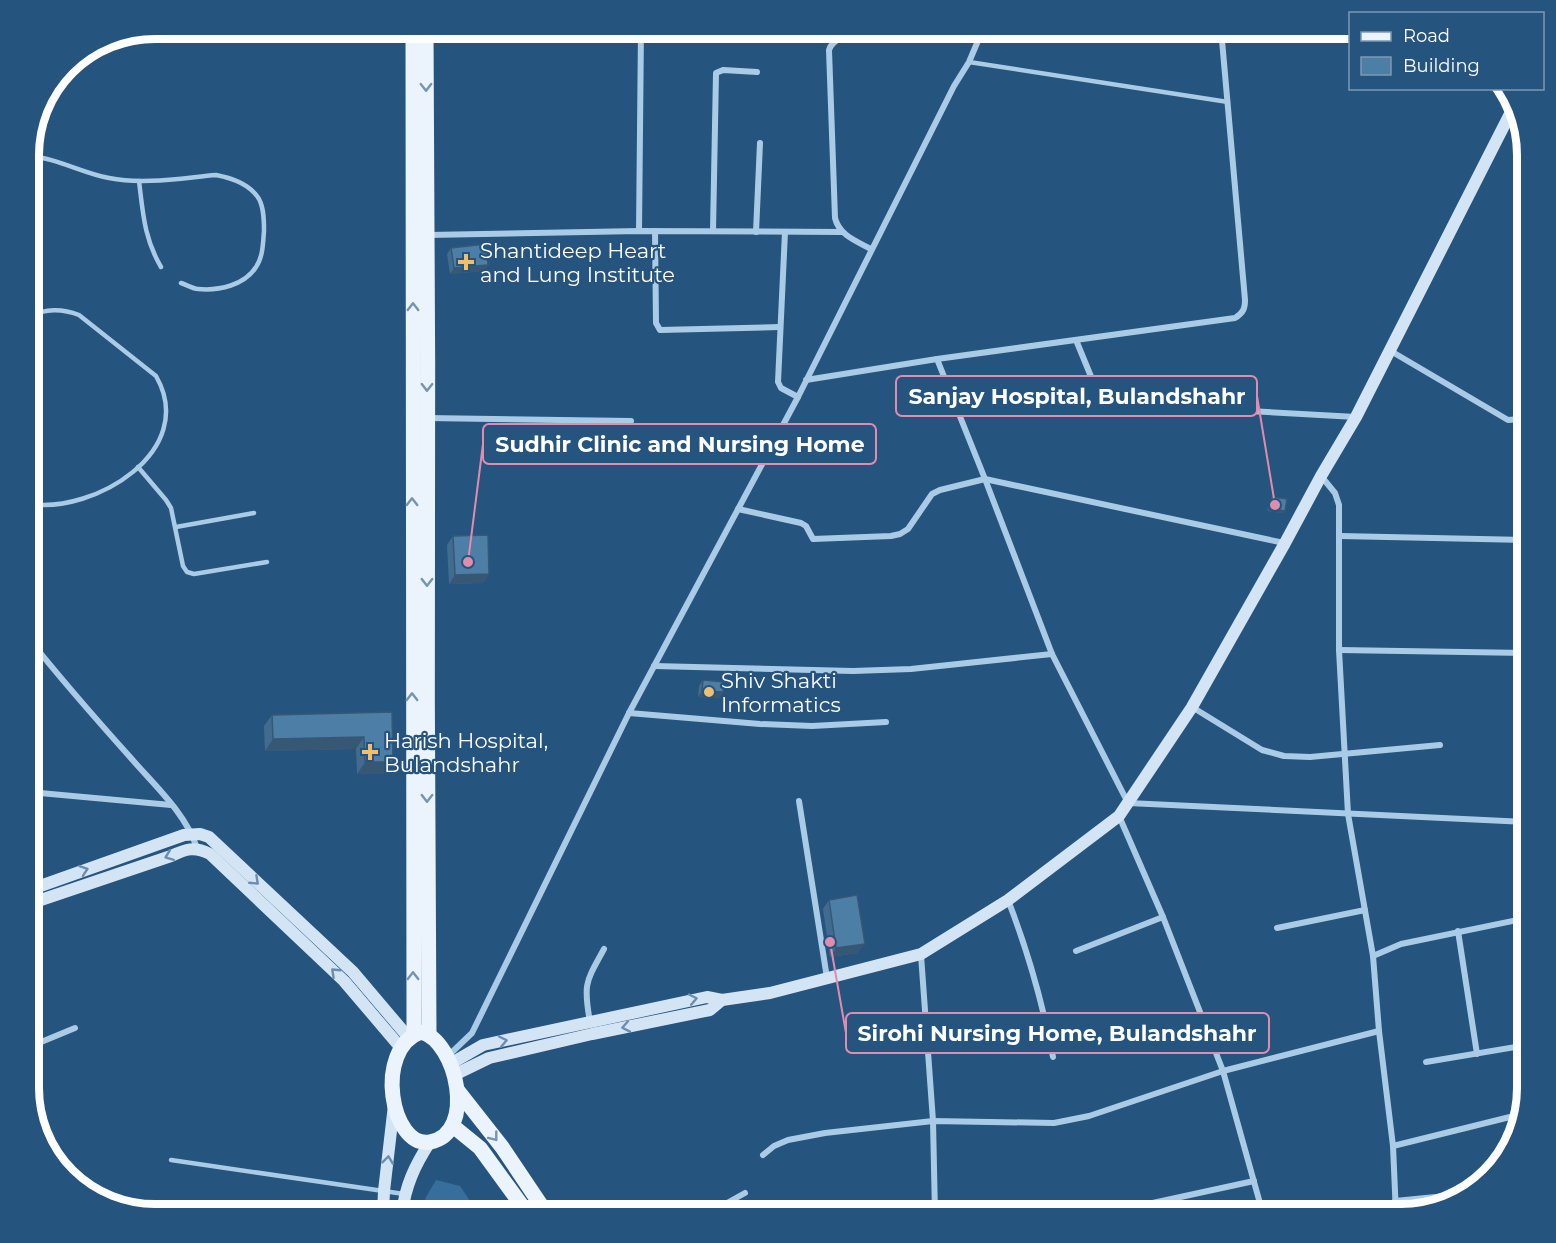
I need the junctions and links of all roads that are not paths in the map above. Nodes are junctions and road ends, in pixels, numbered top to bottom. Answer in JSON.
{"nodes":[{"id":1,"x":412,"y":39,"type":"edge"},
{"id":2,"x":426,"y":39,"type":"edge"},
{"id":3,"x":641,"y":39,"type":"edge"},
{"id":4,"x":838,"y":39,"type":"edge"},
{"id":5,"x":978,"y":39,"type":"edge"},
{"id":6,"x":1222,"y":39,"type":"edge"},
{"id":7,"x":969,"y":62,"type":"junction"},
{"id":8,"x":757,"y":72,"type":"dead end"},
{"id":9,"x":1228,"y":102,"type":"junction"},
{"id":10,"x":1510,"y":115,"type":"edge"},
{"id":11,"x":760,"y":143,"type":"dead end"},
{"id":12,"x":39,"y":158,"type":"edge"},
{"id":13,"x":139,"y":181,"type":"junction"},
{"id":14,"x":639,"y":231,"type":"junction"},
{"id":15,"x":655,"y":231,"type":"junction"},
{"id":16,"x":713,"y":231,"type":"junction"},
{"id":17,"x":756,"y":232,"type":"junction"},
{"id":18,"x":785,"y":232,"type":"junction"},
{"id":19,"x":842,"y":232,"type":"junction"},
{"id":20,"x":413,"y":235,"type":"junction"},
{"id":21,"x":429,"y":235,"type":"junction"},
{"id":22,"x":871,"y":249,"type":"junction"},
{"id":23,"x":161,"y":267,"type":"dead end"},
{"id":24,"x":181,"y":283,"type":"dead end"},
{"id":25,"x":39,"y":312,"type":"edge"},
{"id":26,"x":780,"y":327,"type":"junction"},
{"id":27,"x":1076,"y":340,"type":"junction"},
{"id":28,"x":1389,"y":350,"type":"junction"},
{"id":29,"x":937,"y":359,"type":"junction"},
{"id":30,"x":806,"y":380,"type":"junction"},
{"id":31,"x":798,"y":397,"type":"junction"},
{"id":32,"x":1356,"y":417,"type":"junction"},
{"id":33,"x":427,"y":418,"type":"junction"},
{"id":34,"x":1517,"y":419,"type":"edge"},
{"id":35,"x":631,"y":422,"type":"dead end"},
{"id":36,"x":138,"y":467,"type":"junction"},
{"id":37,"x":1321,"y":476,"type":"junction"},
{"id":38,"x":985,"y":479,"type":"junction"},
{"id":39,"x":39,"y":506,"type":"edge"},
{"id":40,"x":738,"y":509,"type":"junction"},
{"id":41,"x":254,"y":513,"type":"dead end"},
{"id":42,"x":176,"y":527,"type":"junction"},
{"id":43,"x":1340,"y":536,"type":"junction"},
{"id":44,"x":1517,"y":540,"type":"edge"},
{"id":45,"x":1285,"y":543,"type":"junction"},
{"id":46,"x":267,"y":562,"type":"dead end"},
{"id":47,"x":1339,"y":650,"type":"junction"},
{"id":48,"x":39,"y":651,"type":"edge"},
{"id":49,"x":1517,"y":653,"type":"edge"},
{"id":50,"x":1052,"y":654,"type":"junction"},
{"id":51,"x":654,"y":666,"type":"junction"},
{"id":52,"x":1192,"y":708,"type":"junction"},
{"id":53,"x":629,"y":713,"type":"junction"},
{"id":54,"x":886,"y":722,"type":"dead end"},
{"id":55,"x":1440,"y":745,"type":"dead end"},
{"id":56,"x":1345,"y":754,"type":"junction"},
{"id":57,"x":39,"y":793,"type":"edge"},
{"id":58,"x":799,"y":801,"type":"dead end"},
{"id":59,"x":1128,"y":803,"type":"junction"},
{"id":60,"x":171,"y":805,"type":"junction"},
{"id":61,"x":1348,"y":814,"type":"junction"},
{"id":62,"x":1119,"y":816,"type":"junction"},
{"id":63,"x":1517,"y":822,"type":"edge"},
{"id":64,"x":193,"y":834,"type":"junction"},
{"id":65,"x":197,"y":848,"type":"junction"},
{"id":66,"x":39,"y":886,"type":"edge"},
{"id":67,"x":1008,"y":900,"type":"junction"},
{"id":68,"x":39,"y":901,"type":"edge"},
{"id":69,"x":1365,"y":910,"type":"junction"},
{"id":70,"x":1164,"y":917,"type":"junction"},
{"id":71,"x":1517,"y":920,"type":"edge"},
{"id":72,"x":1277,"y":928,"type":"dead end"},
{"id":73,"x":1458,"y":931,"type":"junction"},
{"id":74,"x":604,"y":948,"type":"dead end"},
{"id":75,"x":1076,"y":951,"type":"dead end"},
{"id":76,"x":921,"y":954,"type":"junction"},
{"id":77,"x":1373,"y":956,"type":"junction"},
{"id":78,"x":827,"y":979,"type":"junction"},
{"id":79,"x":722,"y":1000,"type":"junction"},
{"id":80,"x":590,"y":1022,"type":"junction"},
{"id":81,"x":75,"y":1028,"type":"dead end"},
{"id":82,"x":1379,"y":1031,"type":"junction"},
{"id":83,"x":413,"y":1038,"type":"junction"},
{"id":84,"x":39,"y":1043,"type":"edge"},
{"id":85,"x":1517,"y":1047,"type":"edge"},
{"id":86,"x":1477,"y":1054,"type":"junction"},
{"id":87,"x":1053,"y":1057,"type":"dead end"},
{"id":88,"x":1426,"y":1062,"type":"dead end"},
{"id":89,"x":450,"y":1065,"type":"junction"},
{"id":90,"x":1222,"y":1071,"type":"junction"},
{"id":91,"x":458,"y":1091,"type":"junction"},
{"id":92,"x":394,"y":1105,"type":"junction"},
{"id":93,"x":1513,"y":1116,"type":"edge"},
{"id":94,"x":933,"y":1121,"type":"junction"},
{"id":95,"x":453,"y":1126,"type":"junction"},
{"id":96,"x":430,"y":1142,"type":"junction"},
{"id":97,"x":1393,"y":1146,"type":"junction"},
{"id":98,"x":764,"y":1155,"type":"dead end"},
{"id":99,"x":171,"y":1160,"type":"dead end"},
{"id":100,"x":1254,"y":1181,"type":"junction"},
{"id":101,"x":384,"y":1191,"type":"junction"},
{"id":102,"x":404,"y":1194,"type":"junction"},
{"id":103,"x":745,"y":1194,"type":"dead end"},
{"id":104,"x":1441,"y":1196,"type":"edge"},
{"id":105,"x":1395,"y":1201,"type":"junction"},
{"id":106,"x":383,"y":1204,"type":"edge"},
{"id":107,"x":403,"y":1204,"type":"edge"},
{"id":108,"x":520,"y":1204,"type":"edge"},
{"id":109,"x":540,"y":1204,"type":"edge"},
{"id":110,"x":726,"y":1204,"type":"edge"},
{"id":111,"x":935,"y":1204,"type":"edge"},
{"id":112,"x":1151,"y":1204,"type":"edge"},
{"id":113,"x":1260,"y":1204,"type":"edge"},
{"id":114,"x":1395,"y":1204,"type":"edge"}],
"edges":[{"from":1,"to":20,"type":"main road"},
{"from":2,"to":21,"type":"main road","one_way":true},
{"from":3,"to":14,"type":"street"},
{"from":4,"to":19,"type":"street"},
{"from":5,"to":7,"type":"street"},
{"from":6,"to":9,"type":"street"},
{"from":7,"to":9,"type":"lane"},
{"from":7,"to":22,"type":"street"},
{"from":8,"to":16,"type":"street"},
{"from":9,"to":27,"type":"street"},
{"from":10,"to":28,"type":"street"},
{"from":11,"to":17,"type":"street"},
{"from":12,"to":13,"type":"lane"},
{"from":13,"to":23,"type":"lane"},
{"from":13,"to":24,"type":"lane"},
{"from":14,"to":15,"type":"street"},
{"from":14,"to":21,"type":"street"},
{"from":15,"to":16,"type":"street"},
{"from":15,"to":26,"type":"street"},
{"from":16,"to":17,"type":"street"},
{"from":17,"to":18,"type":"street"},
{"from":18,"to":19,"type":"street"},
{"from":18,"to":26,"type":"street"},
{"from":19,"to":22,"type":"street"},
{"from":20,"to":21,"type":"street"},
{"from":83,"to":20,"type":"main road","one_way":true},
{"from":21,"to":33,"type":"main road","one_way":true},
{"from":22,"to":30,"type":"street"},
{"from":25,"to":36,"type":"lane"},
{"from":26,"to":31,"type":"street"},
{"from":27,"to":29,"type":"street"},
{"from":27,"to":32,"type":"street"},
{"from":28,"to":32,"type":"street"},
{"from":28,"to":34,"type":"street"},
{"from":29,"to":30,"type":"street"},
{"from":29,"to":38,"type":"street"},
{"from":30,"to":31,"type":"street"},
{"from":31,"to":40,"type":"street"},
{"from":32,"to":37,"type":"street"},
{"from":33,"to":35,"type":"street"},
{"from":33,"to":83,"type":"main road","one_way":true},
{"from":36,"to":39,"type":"lane"},
{"from":36,"to":42,"type":"lane"},
{"from":37,"to":43,"type":"street"},
{"from":37,"to":45,"type":"street"},
{"from":38,"to":40,"type":"street"},
{"from":38,"to":45,"type":"street"},
{"from":38,"to":50,"type":"street"},
{"from":40,"to":51,"type":"street"},
{"from":41,"to":42,"type":"lane"},
{"from":42,"to":46,"type":"lane"},
{"from":43,"to":44,"type":"street"},
{"from":43,"to":47,"type":"street"},
{"from":45,"to":52,"type":"street"},
{"from":47,"to":49,"type":"street"},
{"from":47,"to":56,"type":"street"},
{"from":48,"to":60,"type":"street"},
{"from":50,"to":51,"type":"street"},
{"from":50,"to":59,"type":"street"},
{"from":51,"to":53,"type":"street"},
{"from":52,"to":56,"type":"street"},
{"from":52,"to":59,"type":"street"},
{"from":53,"to":54,"type":"street"},
{"from":53,"to":89,"type":"street"},
{"from":55,"to":56,"type":"street"},
{"from":56,"to":61,"type":"street"},
{"from":57,"to":60,"type":"street"},
{"from":58,"to":78,"type":"street"},
{"from":59,"to":61,"type":"street"},
{"from":59,"to":62,"type":"street"},
{"from":60,"to":64,"type":"street"},
{"from":61,"to":63,"type":"street"},
{"from":61,"to":69,"type":"street"},
{"from":62,"to":67,"type":"street"},
{"from":62,"to":70,"type":"street"},
{"from":64,"to":65,"type":"street"},
{"from":66,"to":64,"type":"street","one_way":true},
{"from":64,"to":83,"type":"street","one_way":true},
{"from":65,"to":68,"type":"street","one_way":true},
{"from":83,"to":65,"type":"street","one_way":true},
{"from":67,"to":76,"type":"street"},
{"from":67,"to":87,"type":"street"},
{"from":69,"to":72,"type":"street"},
{"from":69,"to":77,"type":"street"},
{"from":70,"to":75,"type":"street"},
{"from":70,"to":90,"type":"street"},
{"from":71,"to":73,"type":"street"},
{"from":73,"to":77,"type":"street"},
{"from":73,"to":86,"type":"street"},
{"from":74,"to":80,"type":"street"},
{"from":76,"to":78,"type":"street"},
{"from":76,"to":94,"type":"street"},
{"from":77,"to":82,"type":"street"},
{"from":78,"to":79,"type":"street"},
{"from":80,"to":79,"type":"street","one_way":true},
{"from":79,"to":89,"type":"street","one_way":true},
{"from":89,"to":80,"type":"street","one_way":true},
{"from":81,"to":84,"type":"street"},
{"from":82,"to":90,"type":"street"},
{"from":82,"to":97,"type":"street"},
{"from":83,"to":89,"type":"main road"},
{"from":83,"to":92,"type":"main road"},
{"from":85,"to":86,"type":"street"},
{"from":86,"to":88,"type":"street"},
{"from":89,"to":91,"type":"main road"},
{"from":90,"to":94,"type":"street"},
{"from":90,"to":100,"type":"street"},
{"from":91,"to":95,"type":"main road"},
{"from":91,"to":109,"type":"main road","one_way":true},
{"from":92,"to":96,"type":"main road"},
{"from":101,"to":92,"type":"street","one_way":true},
{"from":93,"to":97,"type":"street"},
{"from":94,"to":98,"type":"street"},
{"from":94,"to":111,"type":"street"},
{"from":95,"to":96,"type":"main road"},
{"from":95,"to":108,"type":"main road"},
{"from":96,"to":102,"type":"street"},
{"from":97,"to":105,"type":"street"},
{"from":99,"to":101,"type":"lane"},
{"from":100,"to":112,"type":"street"},
{"from":100,"to":113,"type":"street"},
{"from":101,"to":102,"type":"lane"},
{"from":101,"to":106,"type":"street"},
{"from":102,"to":107,"type":"street"},
{"from":103,"to":110,"type":"street"},
{"from":104,"to":105,"type":"street"},
{"from":105,"to":114,"type":"street"}]}
